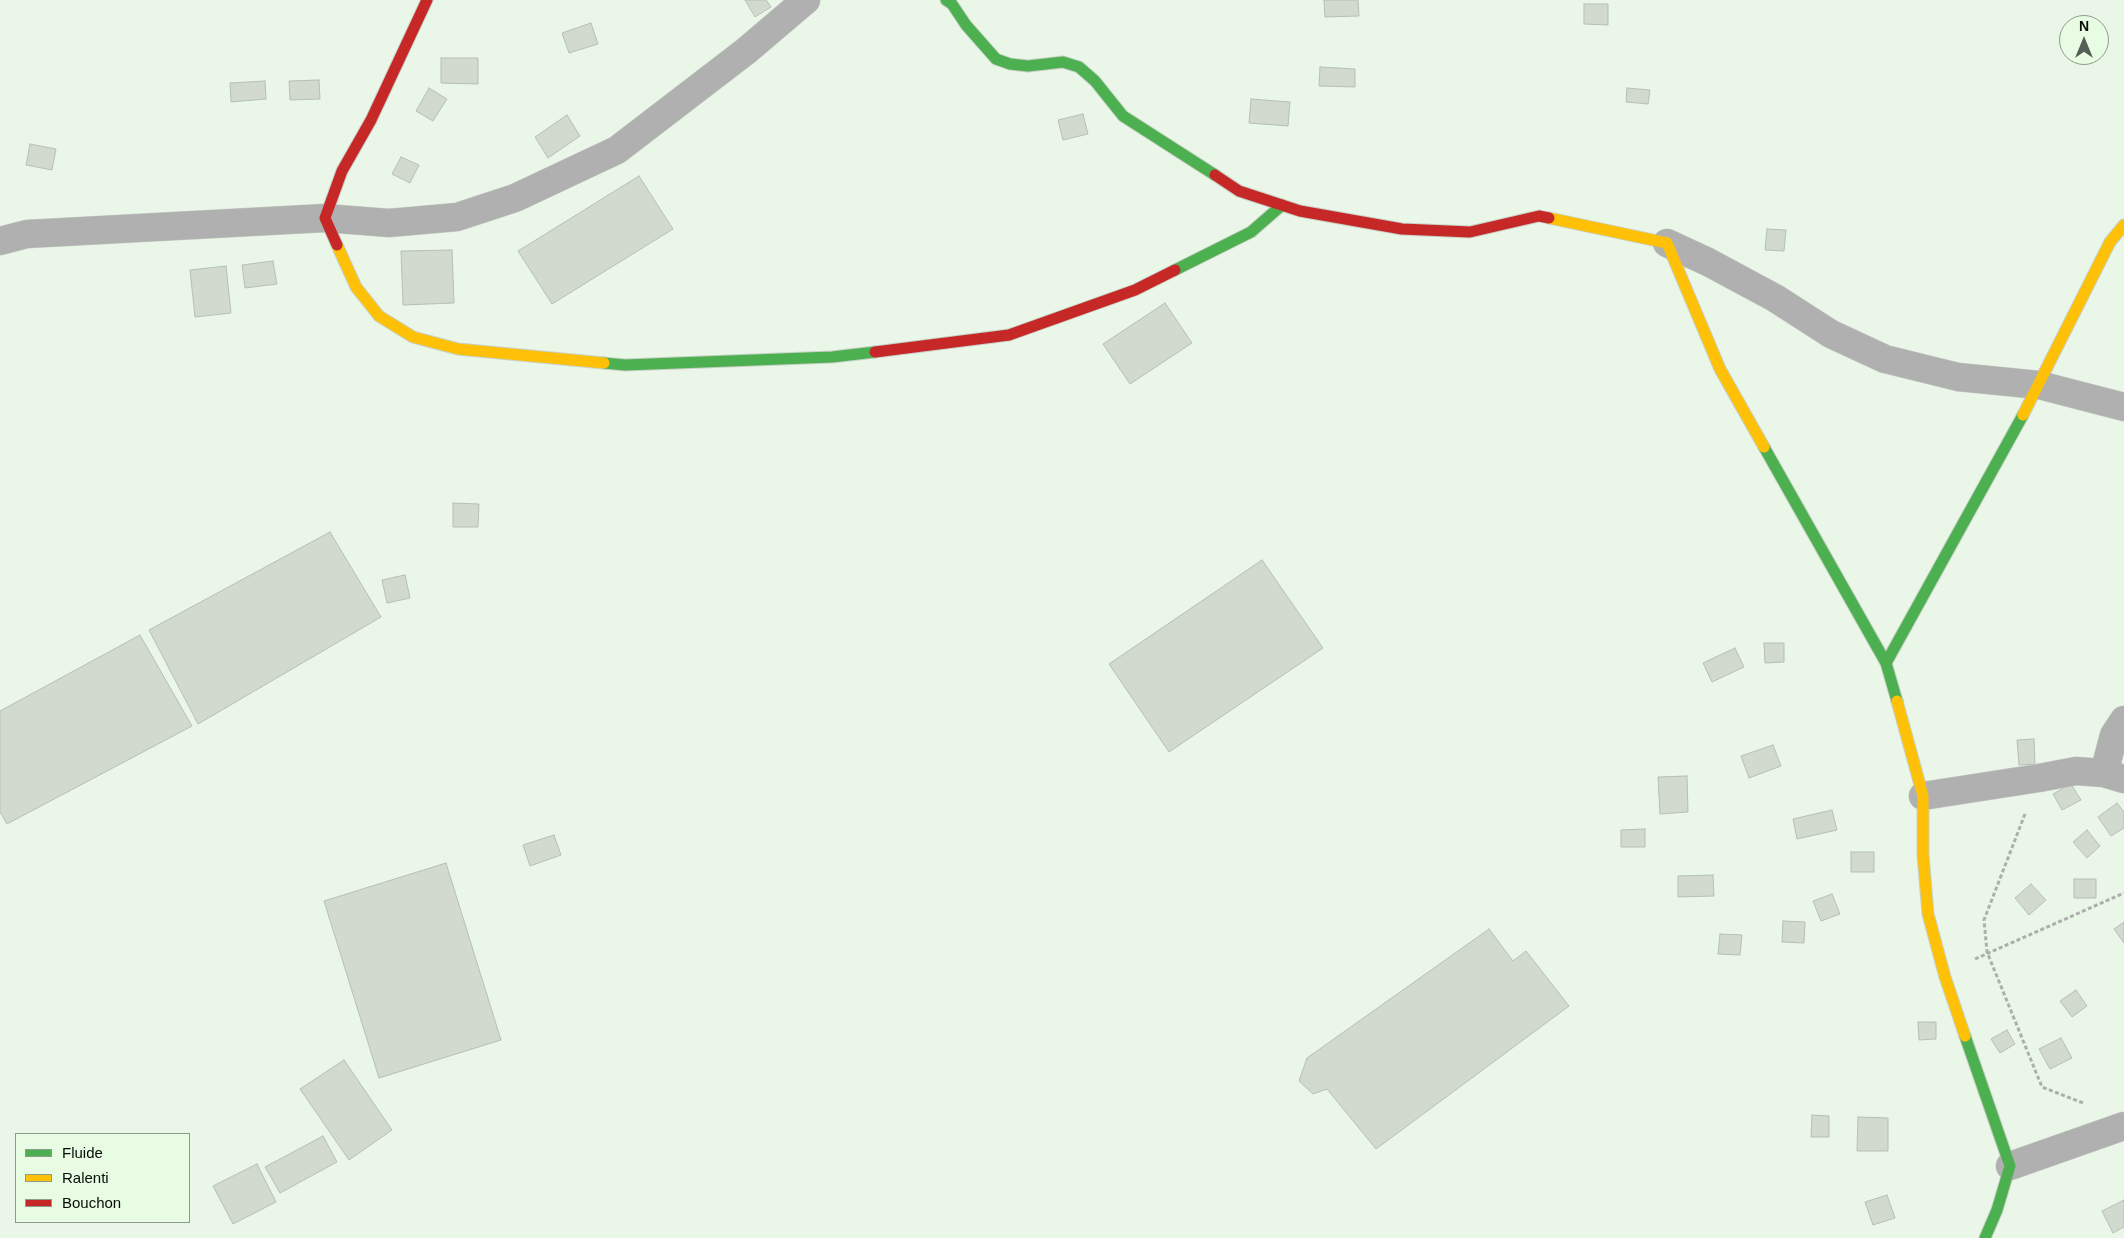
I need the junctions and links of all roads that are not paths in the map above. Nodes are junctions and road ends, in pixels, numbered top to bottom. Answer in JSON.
{"nodes":[{"id":1,"x":427,"y":0,"type":"edge"},
{"id":2,"x":806,"y":0,"type":"edge"},
{"id":3,"x":946,"y":0,"type":"edge"},
{"id":4,"x":1282,"y":205,"type":"junction"},
{"id":5,"x":325,"y":218,"type":"junction"},
{"id":6,"x":2124,"y":225,"type":"edge"},
{"id":7,"x":0,"y":241,"type":"edge"},
{"id":8,"x":1666,"y":243,"type":"junction"},
{"id":9,"x":2039,"y":385,"type":"junction"},
{"id":10,"x":2124,"y":407,"type":"edge"},
{"id":11,"x":1886,"y":662,"type":"junction"},
{"id":12,"x":2124,"y":720,"type":"edge"},
{"id":13,"x":2114,"y":776,"type":"edge"},
{"id":14,"x":1923,"y":796,"type":"junction"},
{"id":15,"x":2124,"y":1126,"type":"edge"},
{"id":16,"x":2010,"y":1166,"type":"junction"},
{"id":17,"x":1985,"y":1238,"type":"edge"}],
"edges":[{"from":1,"to":5,"type":"street"},
{"from":2,"to":5,"type":"street"},
{"from":3,"to":4,"type":"street"},
{"from":4,"to":5,"type":"street"},
{"from":4,"to":8,"type":"street"},
{"from":5,"to":7,"type":"street"},
{"from":6,"to":9,"type":"street"},
{"from":8,"to":9,"type":"street"},
{"from":8,"to":11,"type":"street"},
{"from":9,"to":10,"type":"street"},
{"from":9,"to":11,"type":"street"},
{"from":11,"to":14,"type":"street"},
{"from":12,"to":13,"type":"street"},
{"from":13,"to":14,"type":"street"},
{"from":14,"to":16,"type":"street"},
{"from":15,"to":16,"type":"street"},
{"from":16,"to":17,"type":"street"}]}
